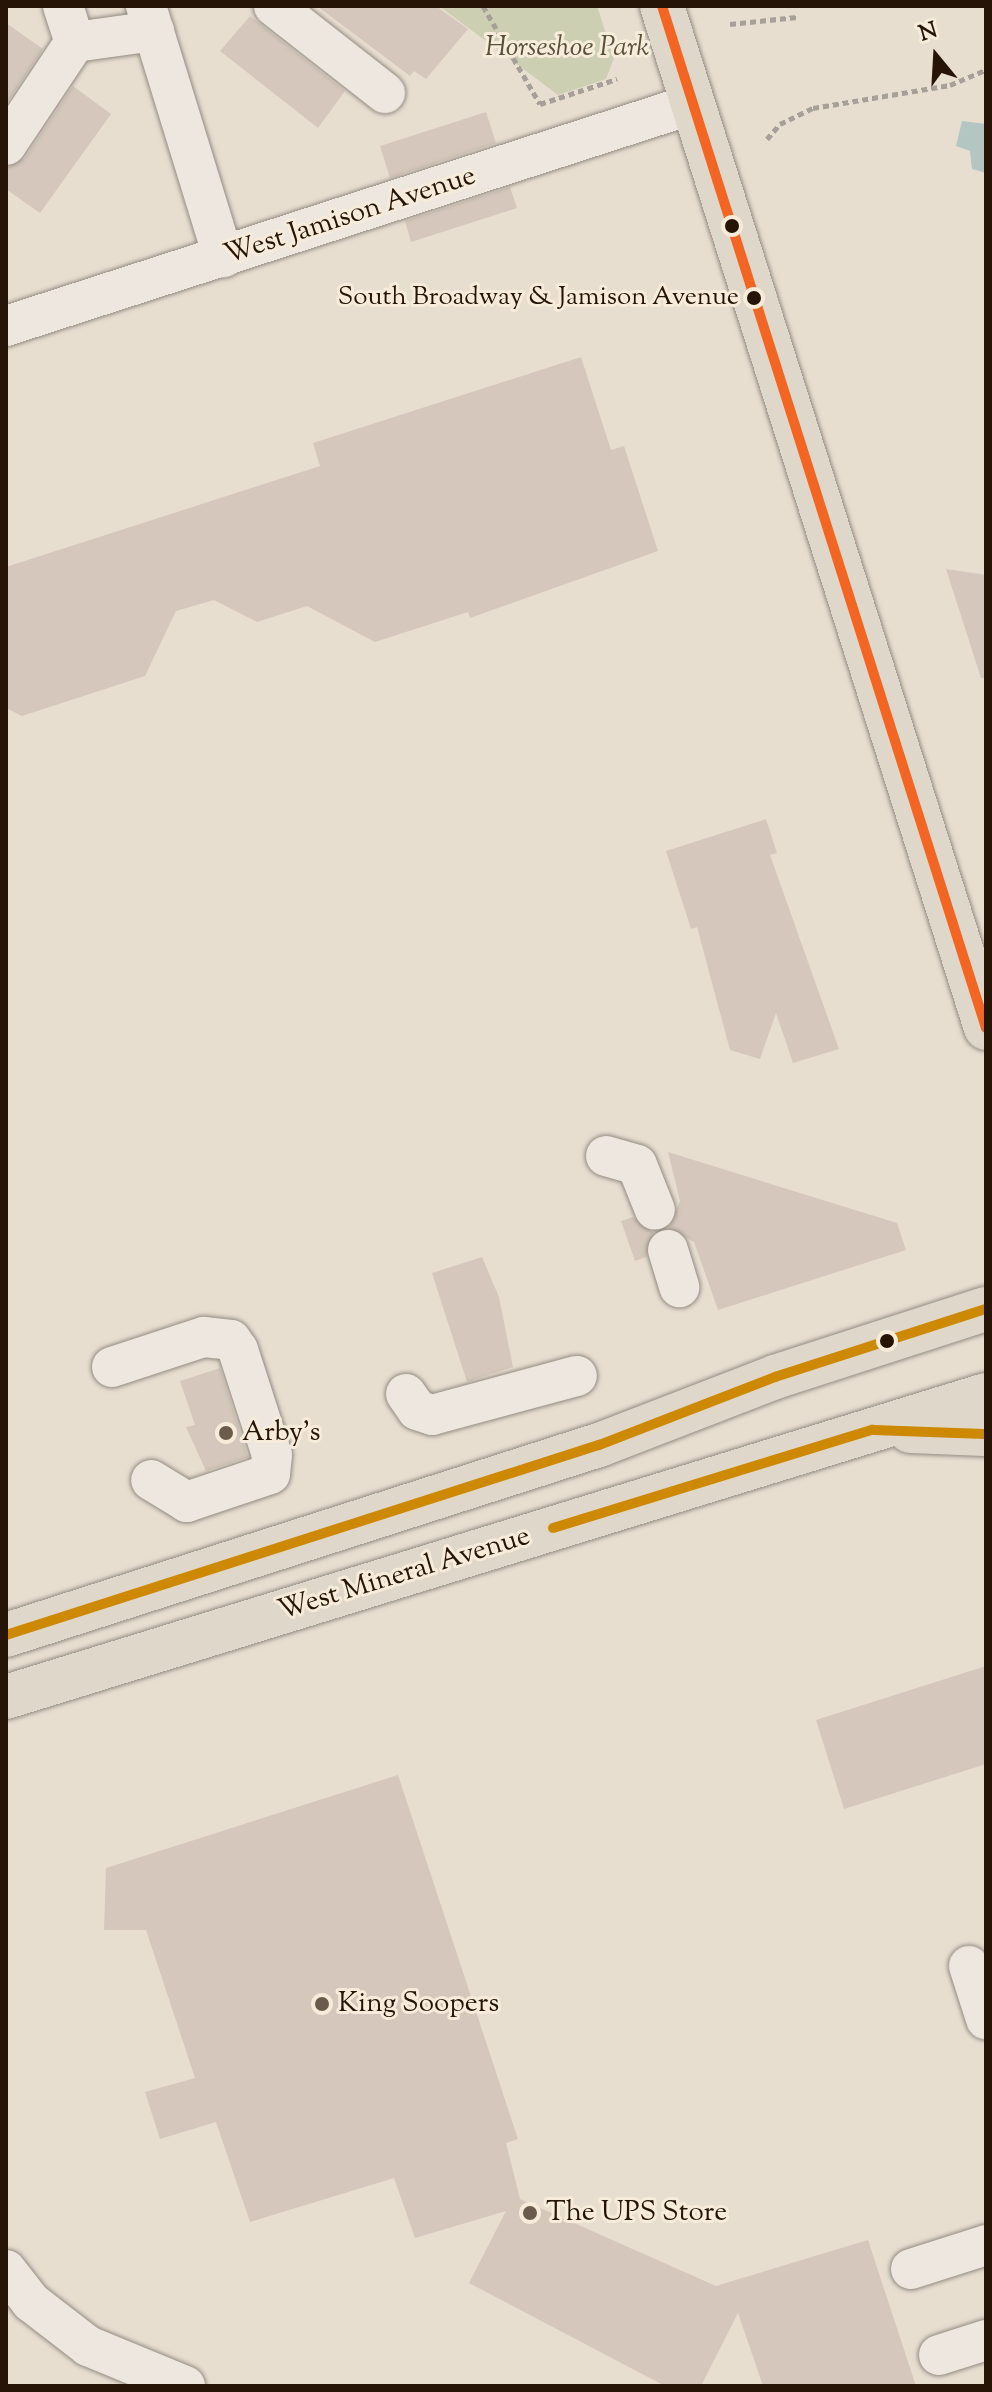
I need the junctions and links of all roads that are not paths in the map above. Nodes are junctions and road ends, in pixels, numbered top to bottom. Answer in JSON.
{"nodes":[{"id":1,"x":274,"y":6,"type":"edge"},
{"id":2,"x":662,"y":6,"type":"edge"},
{"id":3,"x":150,"y":18,"type":"edge"},
{"id":4,"x":69,"y":24,"type":"edge"},
{"id":5,"x":385,"y":93,"type":"dead end"},
{"id":6,"x":693,"y":104,"type":"junction"},
{"id":7,"x":6,"y":145,"type":"edge"},
{"id":8,"x":223,"y":257,"type":"junction"},
{"id":9,"x":6,"y":326,"type":"edge"},
{"id":10,"x":986,"y":1028,"type":"edge"},
{"id":11,"x":606,"y":1156,"type":"dead end"},
{"id":12,"x":655,"y":1210,"type":"dead end"},
{"id":13,"x":986,"y":1309,"type":"edge"},
{"id":14,"x":112,"y":1367,"type":"dead end"},
{"id":15,"x":577,"y":1376,"type":"dead end"},
{"id":16,"x":406,"y":1394,"type":"dead end"},
{"id":17,"x":986,"y":1395,"type":"edge"},
{"id":18,"x":872,"y":1430,"type":"junction"},
{"id":19,"x":986,"y":1434,"type":"edge"},
{"id":20,"x":151,"y":1480,"type":"dead end"},
{"id":21,"x":6,"y":1635,"type":"edge"},
{"id":22,"x":6,"y":1697,"type":"edge"},
{"id":23,"x":969,"y":1966,"type":"dead end"},
{"id":24,"x":986,"y":2019,"type":"edge"},
{"id":25,"x":986,"y":2245,"type":"edge"},
{"id":26,"x":911,"y":2269,"type":"dead end"},
{"id":27,"x":6,"y":2270,"type":"edge"},
{"id":28,"x":986,"y":2340,"type":"edge"},
{"id":29,"x":939,"y":2355,"type":"dead end"},
{"id":30,"x":185,"y":2386,"type":"edge"}],
"edges":[{"from":1,"to":5,"type":"street"},
{"from":2,"to":6,"type":"main road"},
{"from":3,"to":4,"type":"street"},
{"from":3,"to":8,"type":"street"},
{"from":4,"to":7,"type":"street"},
{"from":6,"to":8,"type":"street","name":"West Jamison Avenue"},
{"from":6,"to":10,"type":"main road"},
{"from":8,"to":9,"type":"street","name":"West Jamison Avenue"},
{"from":11,"to":12,"type":"street"},
{"from":13,"to":21,"type":"main road"},
{"from":14,"to":20,"type":"street"},
{"from":15,"to":16,"type":"street"},
{"from":17,"to":18,"type":"main road","name":"West Mineral Avenue"},
{"from":18,"to":19,"type":"main road"},
{"from":18,"to":22,"type":"main road","name":"West Mineral Avenue"},
{"from":23,"to":24,"type":"street"},
{"from":25,"to":26,"type":"street"},
{"from":27,"to":30,"type":"street"},
{"from":28,"to":29,"type":"street"}]}
